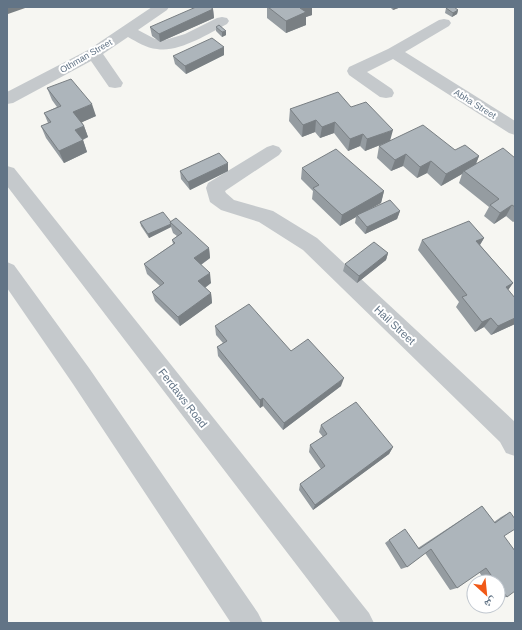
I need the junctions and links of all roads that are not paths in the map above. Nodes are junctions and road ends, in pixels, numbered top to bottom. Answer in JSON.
{"nodes":[{"id":1,"x":162,"y":7,"type":"edge"},
{"id":2,"x":222,"y":21,"type":"dead end"},
{"id":3,"x":444,"y":24,"type":"dead end"},
{"id":4,"x":127,"y":30,"type":"junction"},
{"id":5,"x":394,"y":52,"type":"junction"},
{"id":6,"x":94,"y":53,"type":"junction"},
{"id":7,"x":115,"y":83,"type":"dead end"},
{"id":8,"x":386,"y":93,"type":"dead end"},
{"id":9,"x":7,"y":99,"type":"edge"},
{"id":10,"x":515,"y":129,"type":"edge"},
{"id":11,"x":273,"y":150,"type":"dead end"},
{"id":12,"x":7,"y":173,"type":"edge"},
{"id":13,"x":7,"y":271,"type":"edge"},
{"id":14,"x":515,"y":444,"type":"edge"},
{"id":15,"x":248,"y":623,"type":"edge"},
{"id":16,"x":359,"y":623,"type":"edge"}],
"edges":[{"from":1,"to":4,"type":"street","name":"Othman Street"},
{"from":2,"to":4,"type":"street"},
{"from":3,"to":5,"type":"street"},
{"from":4,"to":6,"type":"street","name":"Othman Street"},
{"from":5,"to":8,"type":"street"},
{"from":5,"to":10,"type":"street","name":"Abha Street"},
{"from":6,"to":7,"type":"street"},
{"from":6,"to":9,"type":"street","name":"Othman Street"},
{"from":11,"to":14,"type":"street","name":"Hail Street"},
{"from":12,"to":16,"type":"street","name":"Ferdaws Road"},
{"from":13,"to":15,"type":"street"}]}
